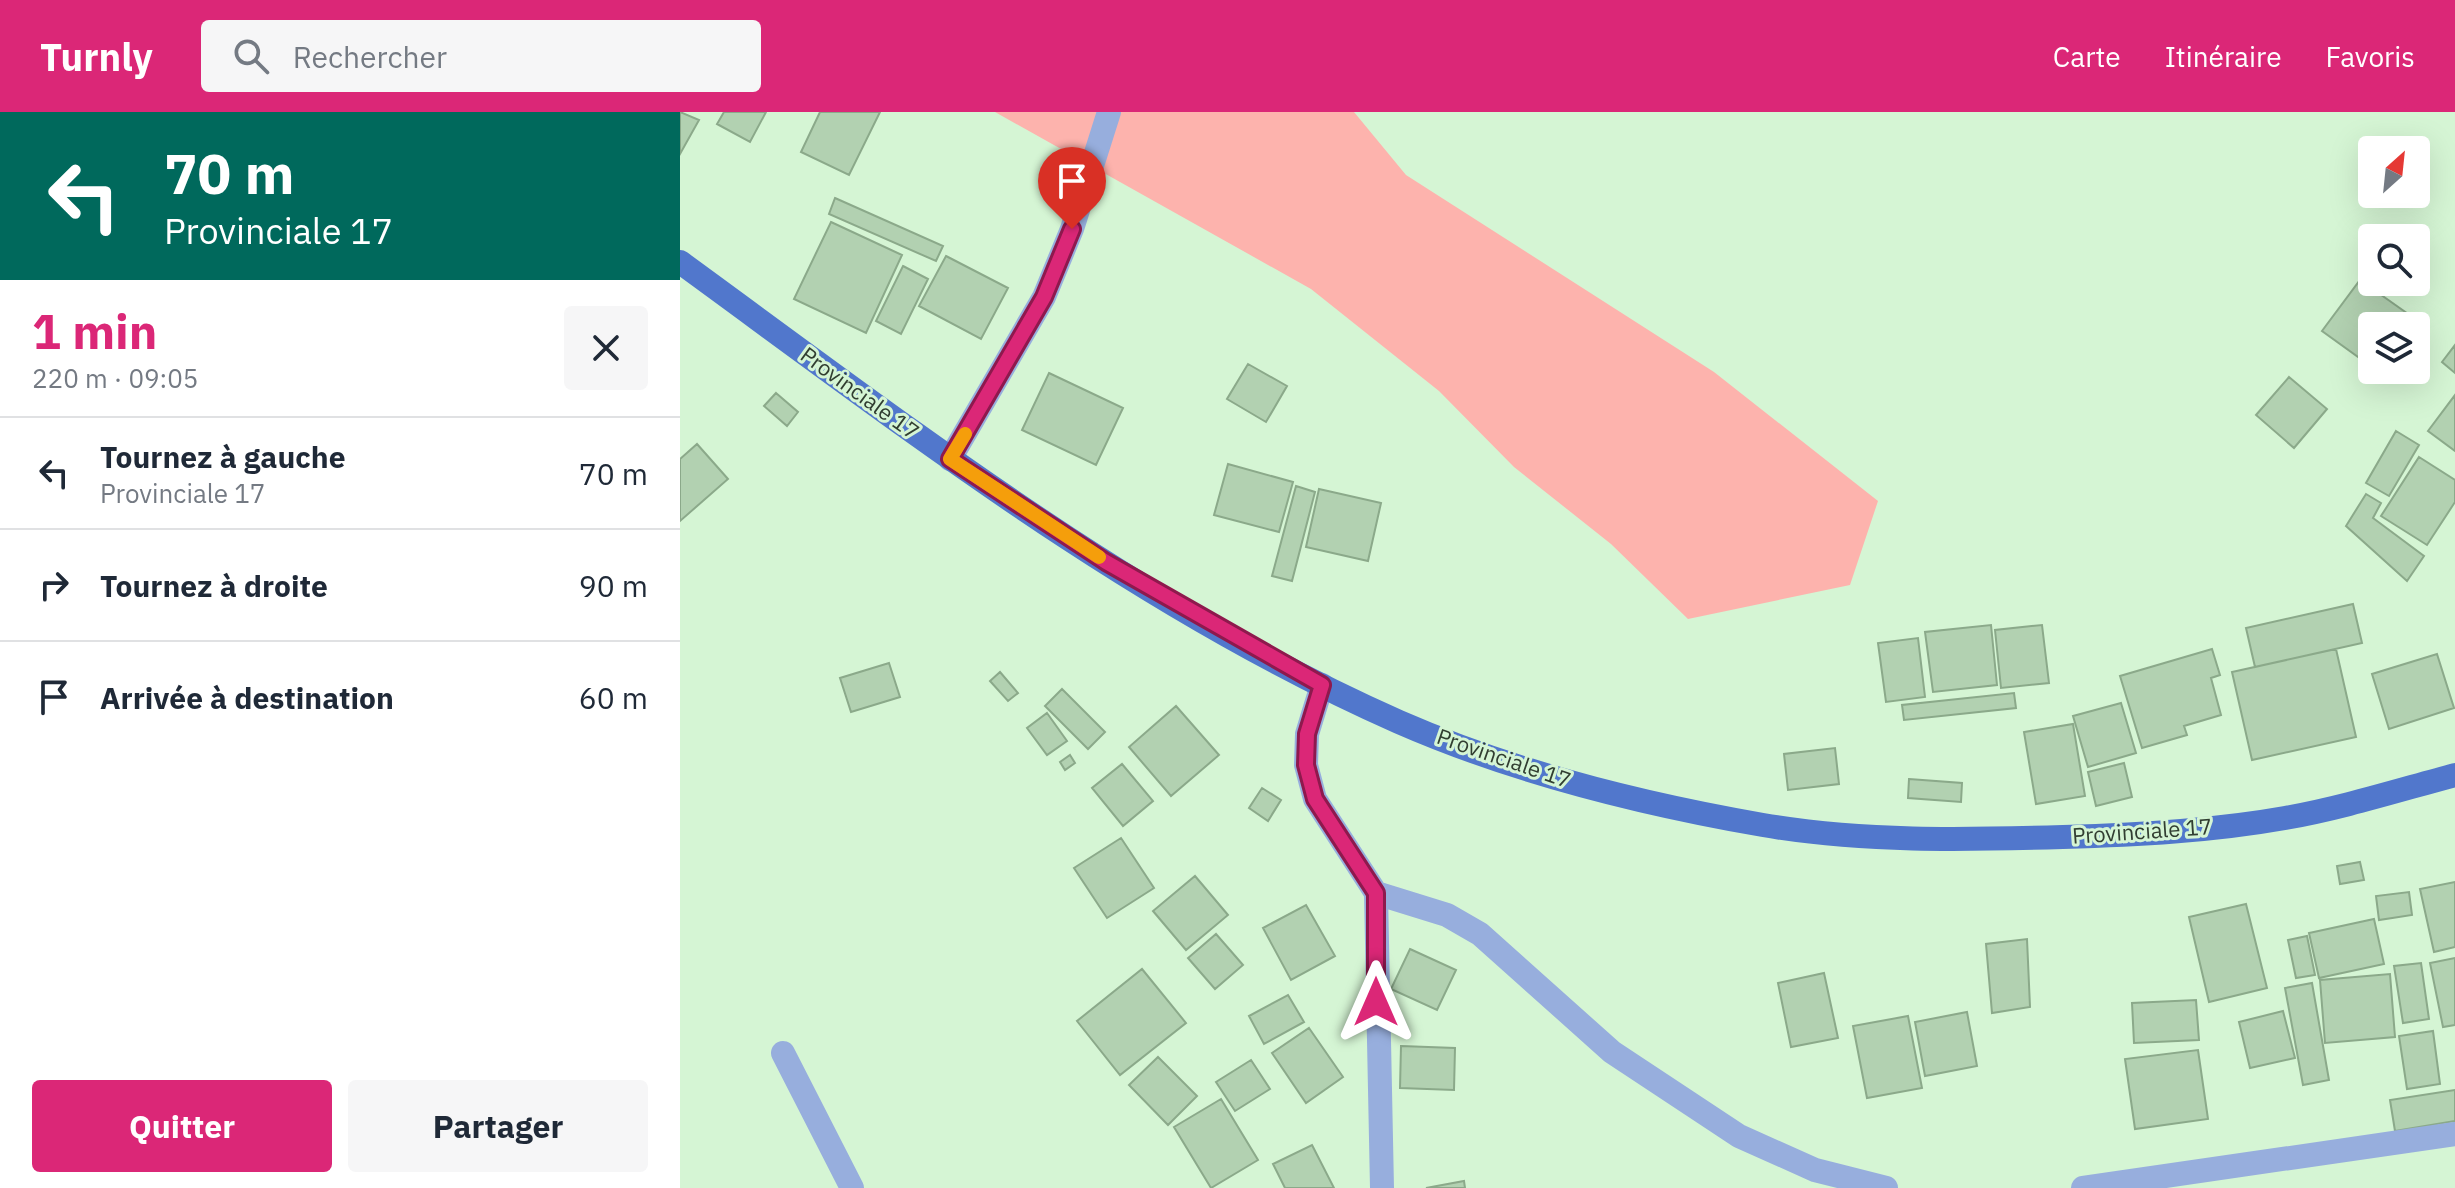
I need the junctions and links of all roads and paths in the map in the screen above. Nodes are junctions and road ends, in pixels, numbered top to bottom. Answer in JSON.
{"nodes":[{"id":1,"x":1109,"y":112,"type":"edge"},
{"id":2,"x":680,"y":262,"type":"edge"},
{"id":3,"x":950,"y":459,"type":"junction"},
{"id":4,"x":1322,"y":685,"type":"junction"},
{"id":5,"x":2455,"y":775,"type":"edge"},
{"id":6,"x":1376,"y":893,"type":"junction"},
{"id":7,"x":783,"y":1053,"type":"dead end"},
{"id":8,"x":2455,"y":1134,"type":"edge"},
{"id":9,"x":852,"y":1188,"type":"edge"},
{"id":10,"x":1382,"y":1188,"type":"edge"},
{"id":11,"x":1886,"y":1188,"type":"edge"},
{"id":12,"x":2083,"y":1188,"type":"edge"}],
"edges":[{"from":1,"to":3,"type":"street"},
{"from":2,"to":3,"type":"main road","name":"Provinciale 17"},
{"from":3,"to":4,"type":"main road","name":"Provinciale 17"},
{"from":4,"to":5,"type":"main road","name":"Provinciale 17"},
{"from":4,"to":6,"type":"street"},
{"from":6,"to":10,"type":"street"},
{"from":6,"to":11,"type":"street"},
{"from":7,"to":9,"type":"street"},
{"from":8,"to":12,"type":"street"}]}
